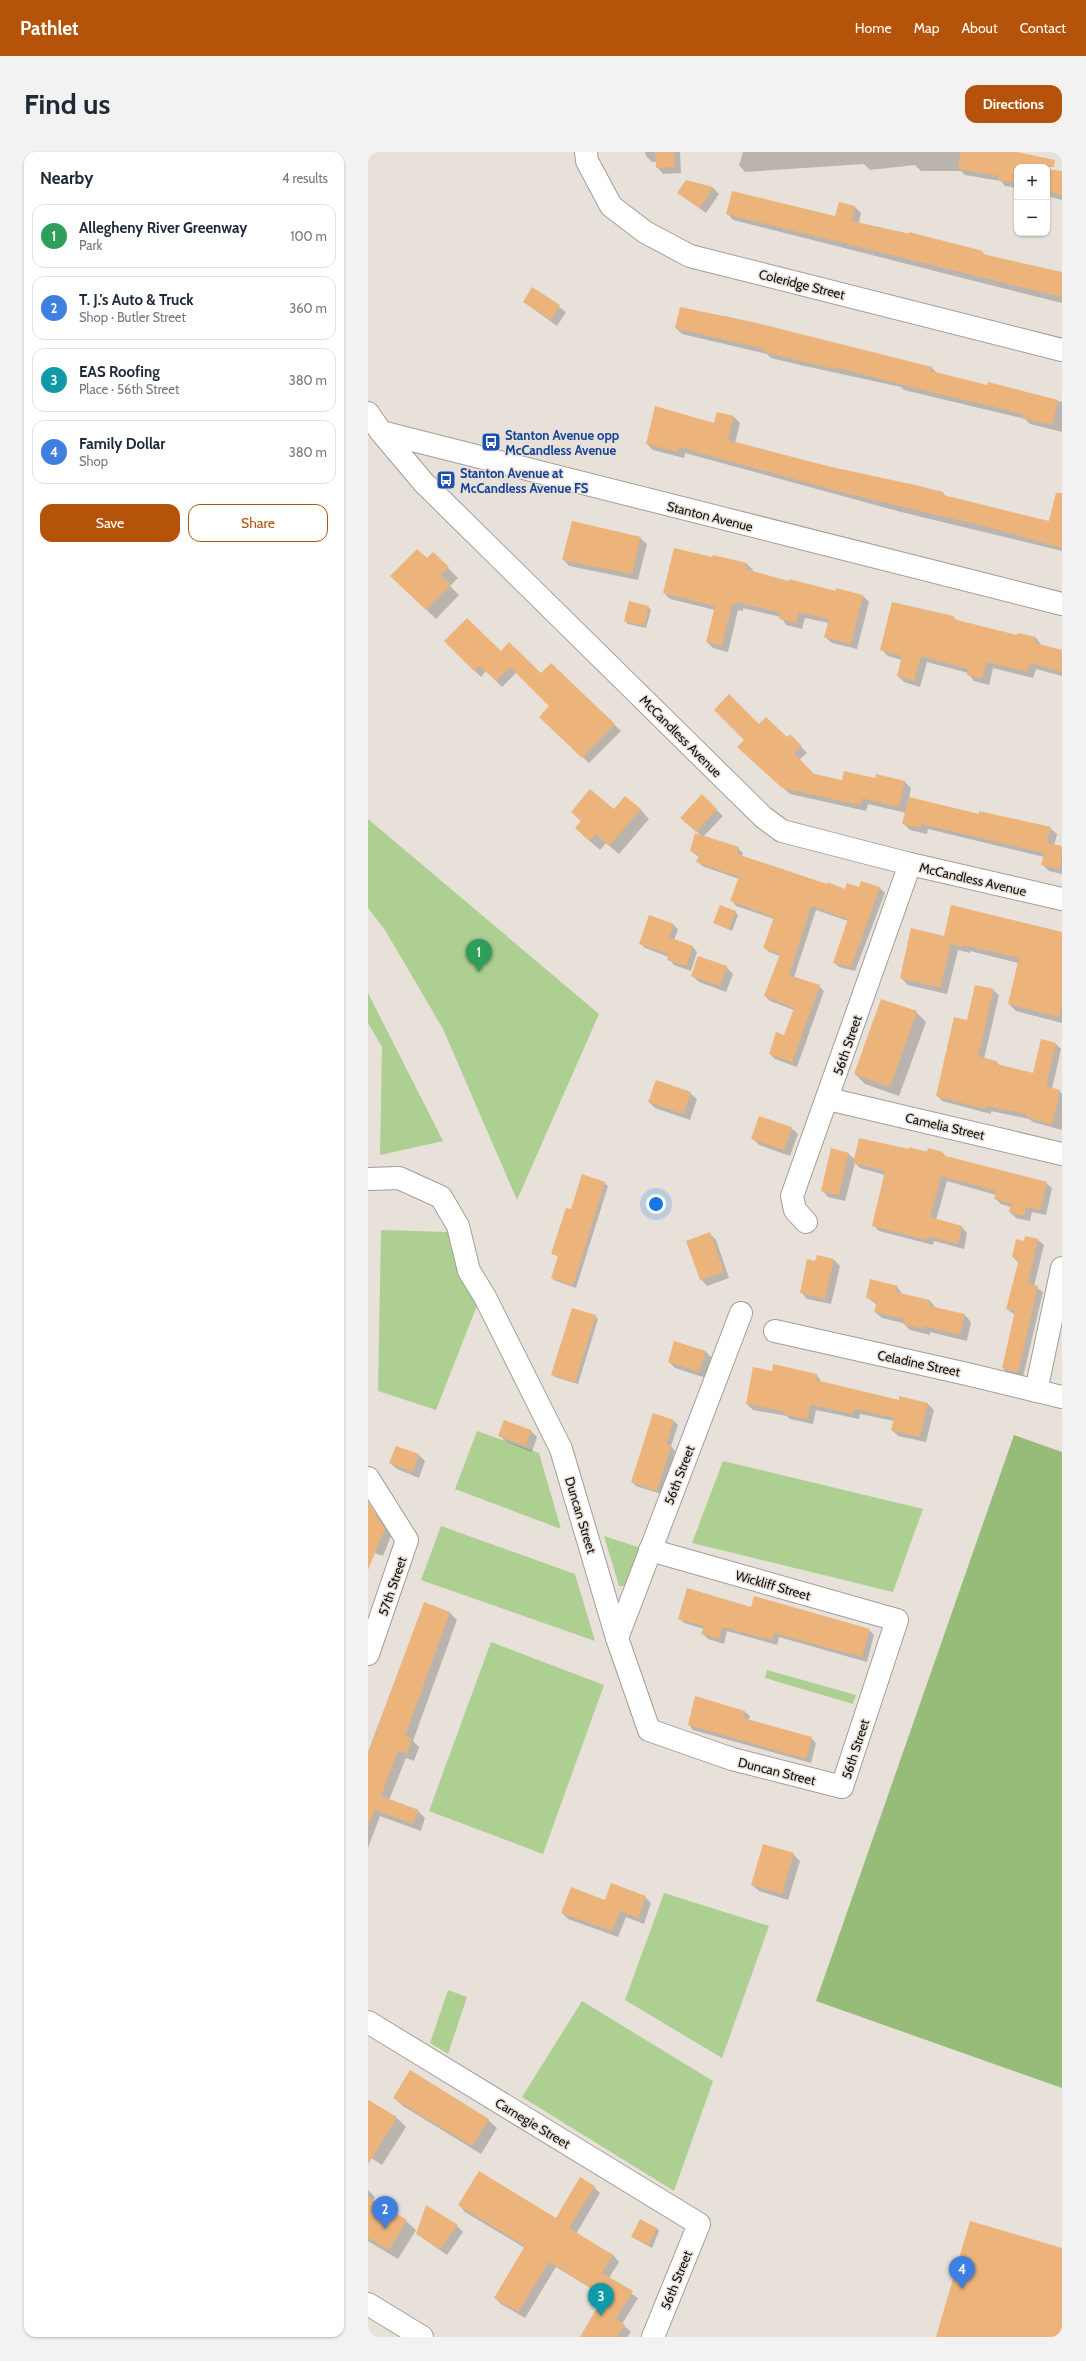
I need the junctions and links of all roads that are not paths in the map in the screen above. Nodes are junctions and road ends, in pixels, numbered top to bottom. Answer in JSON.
{"nodes":[{"id":1,"x":586,"y":152,"type":"edge"},
{"id":2,"x":1062,"y":350,"type":"edge"},
{"id":3,"x":368,"y":413,"type":"edge"},
{"id":4,"x":382,"y":432,"type":"junction"},
{"id":5,"x":1062,"y":604,"type":"edge"},
{"id":6,"x":910,"y":864,"type":"junction"},
{"id":7,"x":1062,"y":899,"type":"edge"},
{"id":8,"x":828,"y":1099,"type":"junction"},
{"id":9,"x":1062,"y":1154,"type":"edge"},
{"id":10,"x":368,"y":1179,"type":"edge"},
{"id":11,"x":806,"y":1222,"type":"dead end"},
{"id":12,"x":1062,"y":1268,"type":"edge"},
{"id":13,"x":741,"y":1313,"type":"dead end"},
{"id":14,"x":775,"y":1331,"type":"dead end"},
{"id":15,"x":1036,"y":1391,"type":"junction"},
{"id":16,"x":1062,"y":1397,"type":"edge"},
{"id":17,"x":368,"y":1478,"type":"edge"},
{"id":18,"x":650,"y":1550,"type":"junction"},
{"id":19,"x":896,"y":1620,"type":"joint"},
{"id":20,"x":617,"y":1638,"type":"junction"},
{"id":21,"x":368,"y":1654,"type":"edge"},
{"id":22,"x":842,"y":1787,"type":"joint"},
{"id":23,"x":368,"y":2022,"type":"edge"},
{"id":24,"x":699,"y":2224,"type":"joint"},
{"id":25,"x":368,"y":2304,"type":"edge"},
{"id":26,"x":422,"y":2337,"type":"edge"},
{"id":27,"x":653,"y":2337,"type":"edge"}],
"edges":[{"from":1,"to":2,"type":"street","name":"Coleridge Street"},
{"from":3,"to":4,"type":"street"},
{"from":4,"to":5,"type":"street","name":"Stanton Avenue"},
{"from":4,"to":6,"type":"street","name":"McCandless Avenue"},
{"from":6,"to":7,"type":"street","name":"McCandless Avenue"},
{"from":6,"to":8,"type":"street","name":"56th Street"},
{"from":8,"to":9,"type":"street","name":"Camelia Street"},
{"from":8,"to":11,"type":"street","name":"56th Street"},
{"from":10,"to":20,"type":"street","name":"Duncan Street"},
{"from":12,"to":15,"type":"street"},
{"from":13,"to":18,"type":"street","name":"56th Street"},
{"from":14,"to":15,"type":"street","name":"Celadine Street"},
{"from":15,"to":16,"type":"street","name":"Celadine Street"},
{"from":17,"to":21,"type":"street","name":"57th Street"},
{"from":18,"to":19,"type":"street","name":"Wickliff Street"},
{"from":18,"to":20,"type":"street","name":"56th Street"},
{"from":19,"to":22,"type":"street","name":"56th Street"},
{"from":20,"to":22,"type":"street","name":"Duncan Street"},
{"from":23,"to":24,"type":"street","name":"Carnegie Street"},
{"from":24,"to":27,"type":"street","name":"56th Street"},
{"from":25,"to":26,"type":"street"}]}
